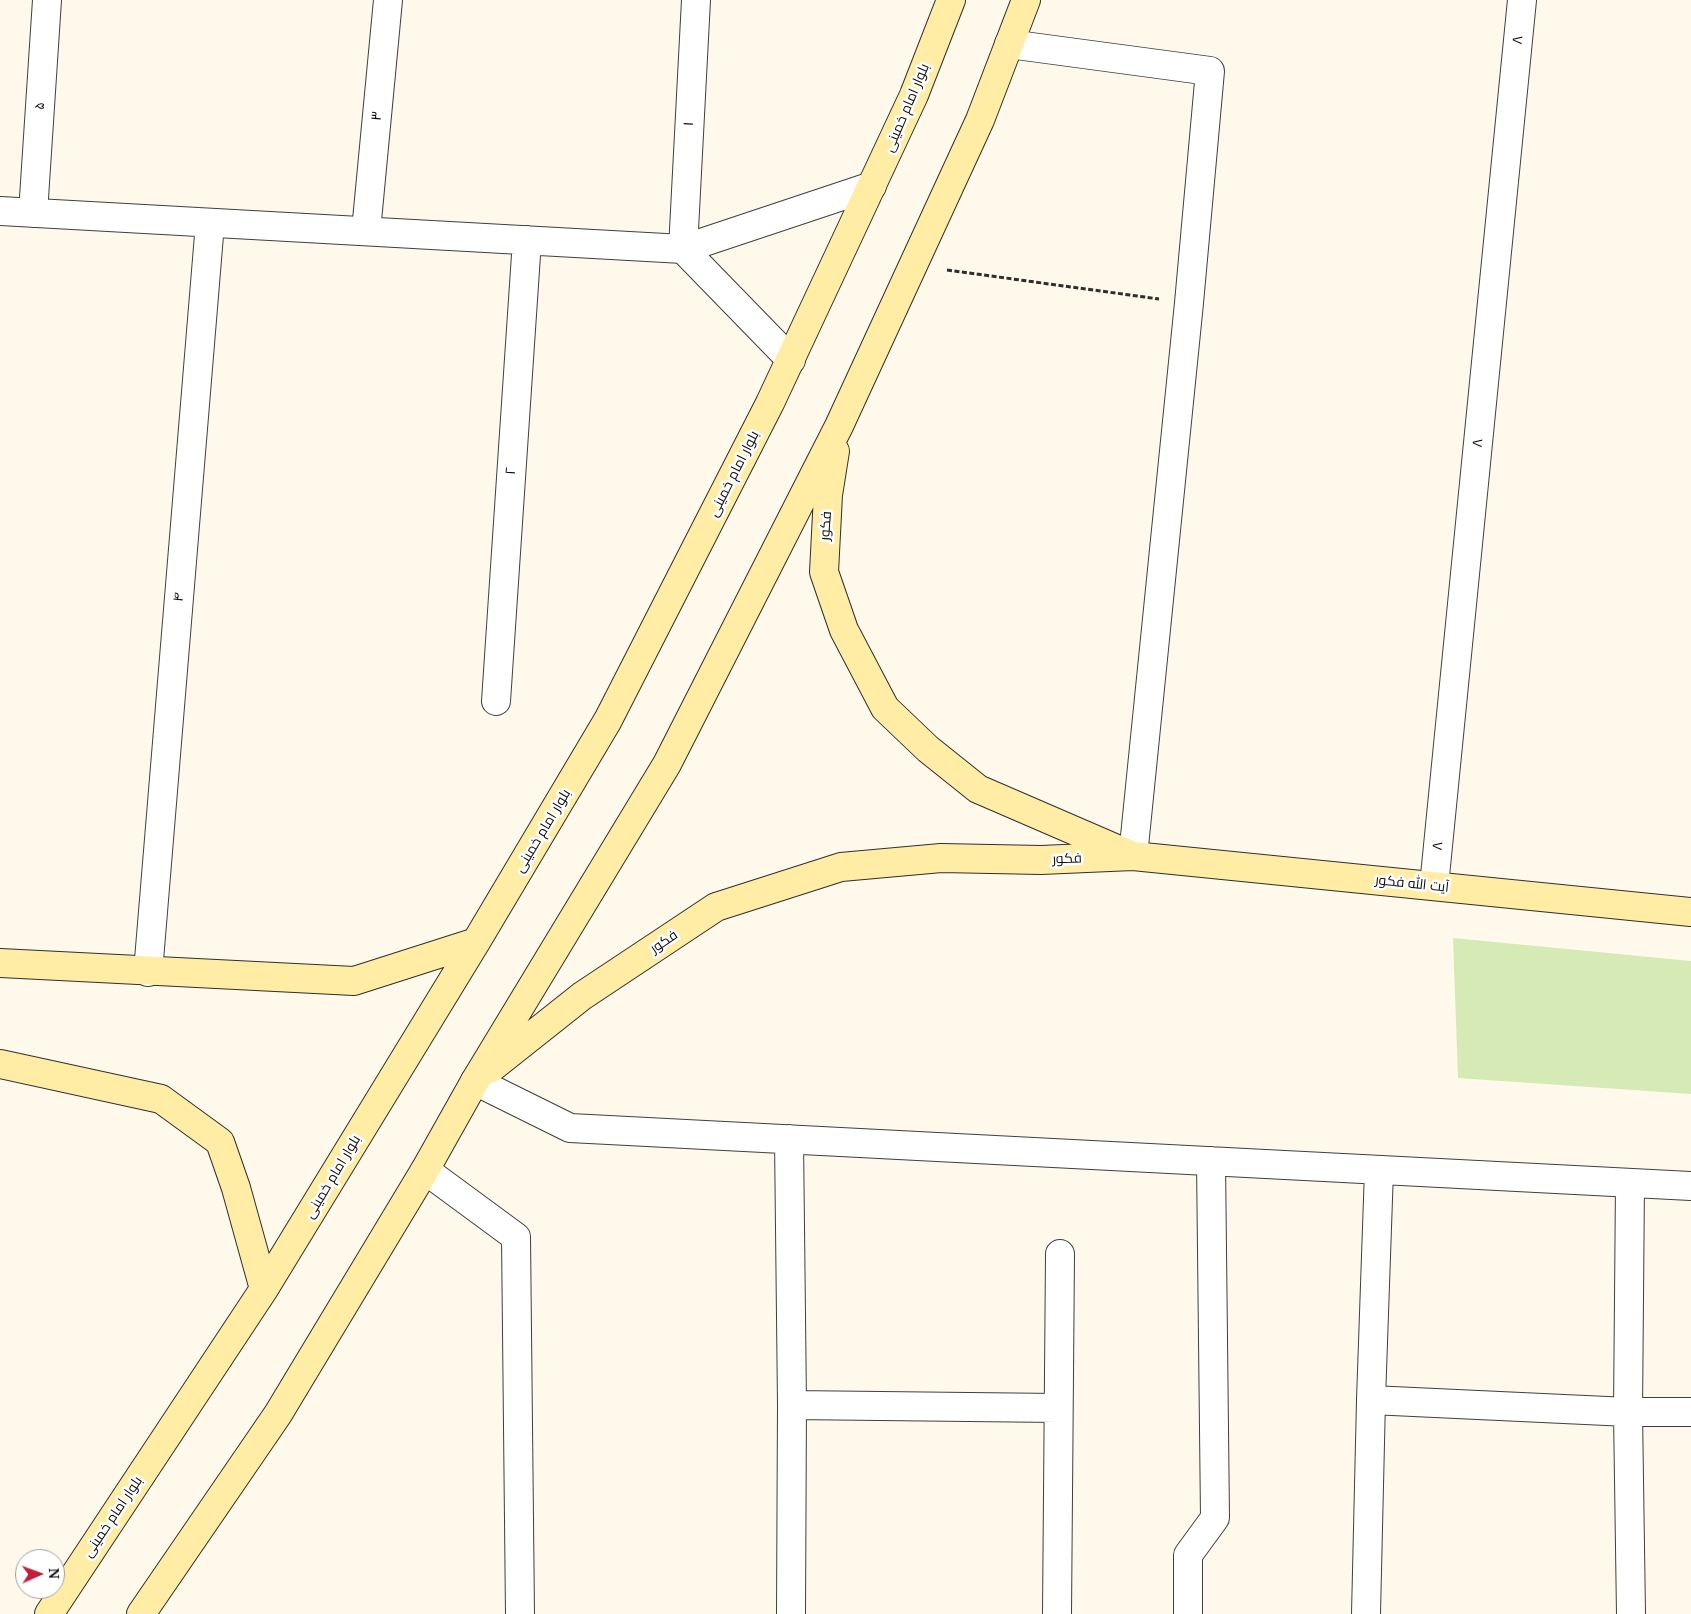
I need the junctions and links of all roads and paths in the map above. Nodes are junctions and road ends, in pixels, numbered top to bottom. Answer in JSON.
{"nodes":[{"id":1,"x":47,"y":0,"type":"edge"},
{"id":2,"x":388,"y":0,"type":"edge"},
{"id":3,"x":696,"y":0,"type":"edge"},
{"id":4,"x":951,"y":0,"type":"edge"},
{"id":5,"x":1026,"y":0,"type":"edge"},
{"id":6,"x":1522,"y":0,"type":"edge"},
{"id":7,"x":1009,"y":44,"type":"junction"},
{"id":8,"x":872,"y":186,"type":"junction"},
{"id":9,"x":0,"y":211,"type":"edge"},
{"id":10,"x":33,"y":213,"type":"junction"},
{"id":11,"x":210,"y":223,"type":"junction"},
{"id":12,"x":366,"y":231,"type":"junction"},
{"id":13,"x":527,"y":240,"type":"junction"},
{"id":14,"x":683,"y":249,"type":"junction"},
{"id":15,"x":913,"y":265,"type":"junction"},
{"id":16,"x":1189,"y":303,"type":"junction"},
{"id":17,"x":791,"y":360,"type":"junction"},
{"id":18,"x":839,"y":426,"type":"junction"},
{"id":19,"x":496,"y":701,"type":"dead end"},
{"id":20,"x":1133,"y":856,"type":"junction"},
{"id":21,"x":1434,"y":886,"type":"junction"},
{"id":22,"x":1691,"y":912,"type":"edge"},
{"id":23,"x":476,"y":942,"type":"junction"},
{"id":24,"x":0,"y":963,"type":"edge"},
{"id":25,"x":148,"y":972,"type":"junction"},
{"id":26,"x":0,"y":1064,"type":"edge"},
{"id":27,"x":475,"y":1080,"type":"junction"},
{"id":28,"x":789,"y":1139,"type":"junction"},
{"id":29,"x":1211,"y":1161,"type":"junction"},
{"id":30,"x":425,"y":1170,"type":"junction"},
{"id":31,"x":1379,"y":1170,"type":"junction"},
{"id":32,"x":1630,"y":1183,"type":"junction"},
{"id":33,"x":1691,"y":1186,"type":"edge"},
{"id":34,"x":1060,"y":1254,"type":"dead end"},
{"id":35,"x":264,"y":1289,"type":"junction"},
{"id":36,"x":1371,"y":1400,"type":"junction"},
{"id":37,"x":792,"y":1405,"type":"junction"},
{"id":38,"x":1058,"y":1408,"type":"junction"},
{"id":39,"x":1628,"y":1412,"type":"junction"},
{"id":40,"x":1691,"y":1412,"type":"edge"},
{"id":41,"x":48,"y":1614,"type":"edge"},
{"id":42,"x":140,"y":1614,"type":"edge"},
{"id":43,"x":520,"y":1614,"type":"edge"},
{"id":44,"x":791,"y":1614,"type":"edge"},
{"id":45,"x":1057,"y":1614,"type":"edge"},
{"id":46,"x":1188,"y":1614,"type":"edge"},
{"id":47,"x":1366,"y":1614,"type":"edge"},
{"id":48,"x":1631,"y":1614,"type":"edge"}],
"edges":[{"from":1,"to":10,"type":"street","name":"۵"},
{"from":2,"to":12,"type":"street","name":"۳"},
{"from":3,"to":14,"type":"street","name":"۱"},
{"from":4,"to":8,"type":"main road","name":"بلوار امام خمینی"},
{"from":5,"to":7,"type":"main road"},
{"from":6,"to":21,"type":"street","name":"۸"},
{"from":7,"to":15,"type":"main road"},
{"from":7,"to":16,"type":"street"},
{"from":8,"to":14,"type":"street"},
{"from":8,"to":17,"type":"main road","name":"بلوار امام خمینی"},
{"from":9,"to":10,"type":"street"},
{"from":10,"to":11,"type":"street"},
{"from":11,"to":12,"type":"street"},
{"from":11,"to":25,"type":"street","name":"۴"},
{"from":12,"to":13,"type":"street"},
{"from":13,"to":14,"type":"street"},
{"from":13,"to":19,"type":"street","name":"۲"},
{"from":14,"to":17,"type":"street"},
{"from":15,"to":16,"type":"path"},
{"from":15,"to":18,"type":"main road"},
{"from":16,"to":20,"type":"street"},
{"from":17,"to":23,"type":"main road","name":"بلوار امام خمینی"},
{"from":18,"to":20,"type":"main road","name":"فکور"},
{"from":18,"to":27,"type":"main road"},
{"from":20,"to":21,"type":"main road","name":"آیت الله فکور"},
{"from":20,"to":27,"type":"main road","name":"فکور"},
{"from":21,"to":22,"type":"main road","name":"آیت الله فکور"},
{"from":23,"to":25,"type":"main road"},
{"from":23,"to":35,"type":"main road","name":"بلوار امام خمینی"},
{"from":24,"to":25,"type":"main road"},
{"from":26,"to":35,"type":"main road"},
{"from":27,"to":28,"type":"street"},
{"from":27,"to":30,"type":"main road"},
{"from":28,"to":29,"type":"street"},
{"from":28,"to":37,"type":"street"},
{"from":29,"to":31,"type":"street"},
{"from":29,"to":46,"type":"street"},
{"from":30,"to":42,"type":"main road"},
{"from":30,"to":43,"type":"street"},
{"from":31,"to":32,"type":"street"},
{"from":31,"to":36,"type":"street"},
{"from":32,"to":33,"type":"street"},
{"from":32,"to":39,"type":"street"},
{"from":34,"to":38,"type":"street"},
{"from":35,"to":41,"type":"main road","name":"بلوار امام خمینی"},
{"from":36,"to":39,"type":"street"},
{"from":36,"to":47,"type":"street"},
{"from":37,"to":38,"type":"street"},
{"from":37,"to":44,"type":"street"},
{"from":38,"to":45,"type":"street"},
{"from":39,"to":40,"type":"street"},
{"from":39,"to":48,"type":"street"}]}
